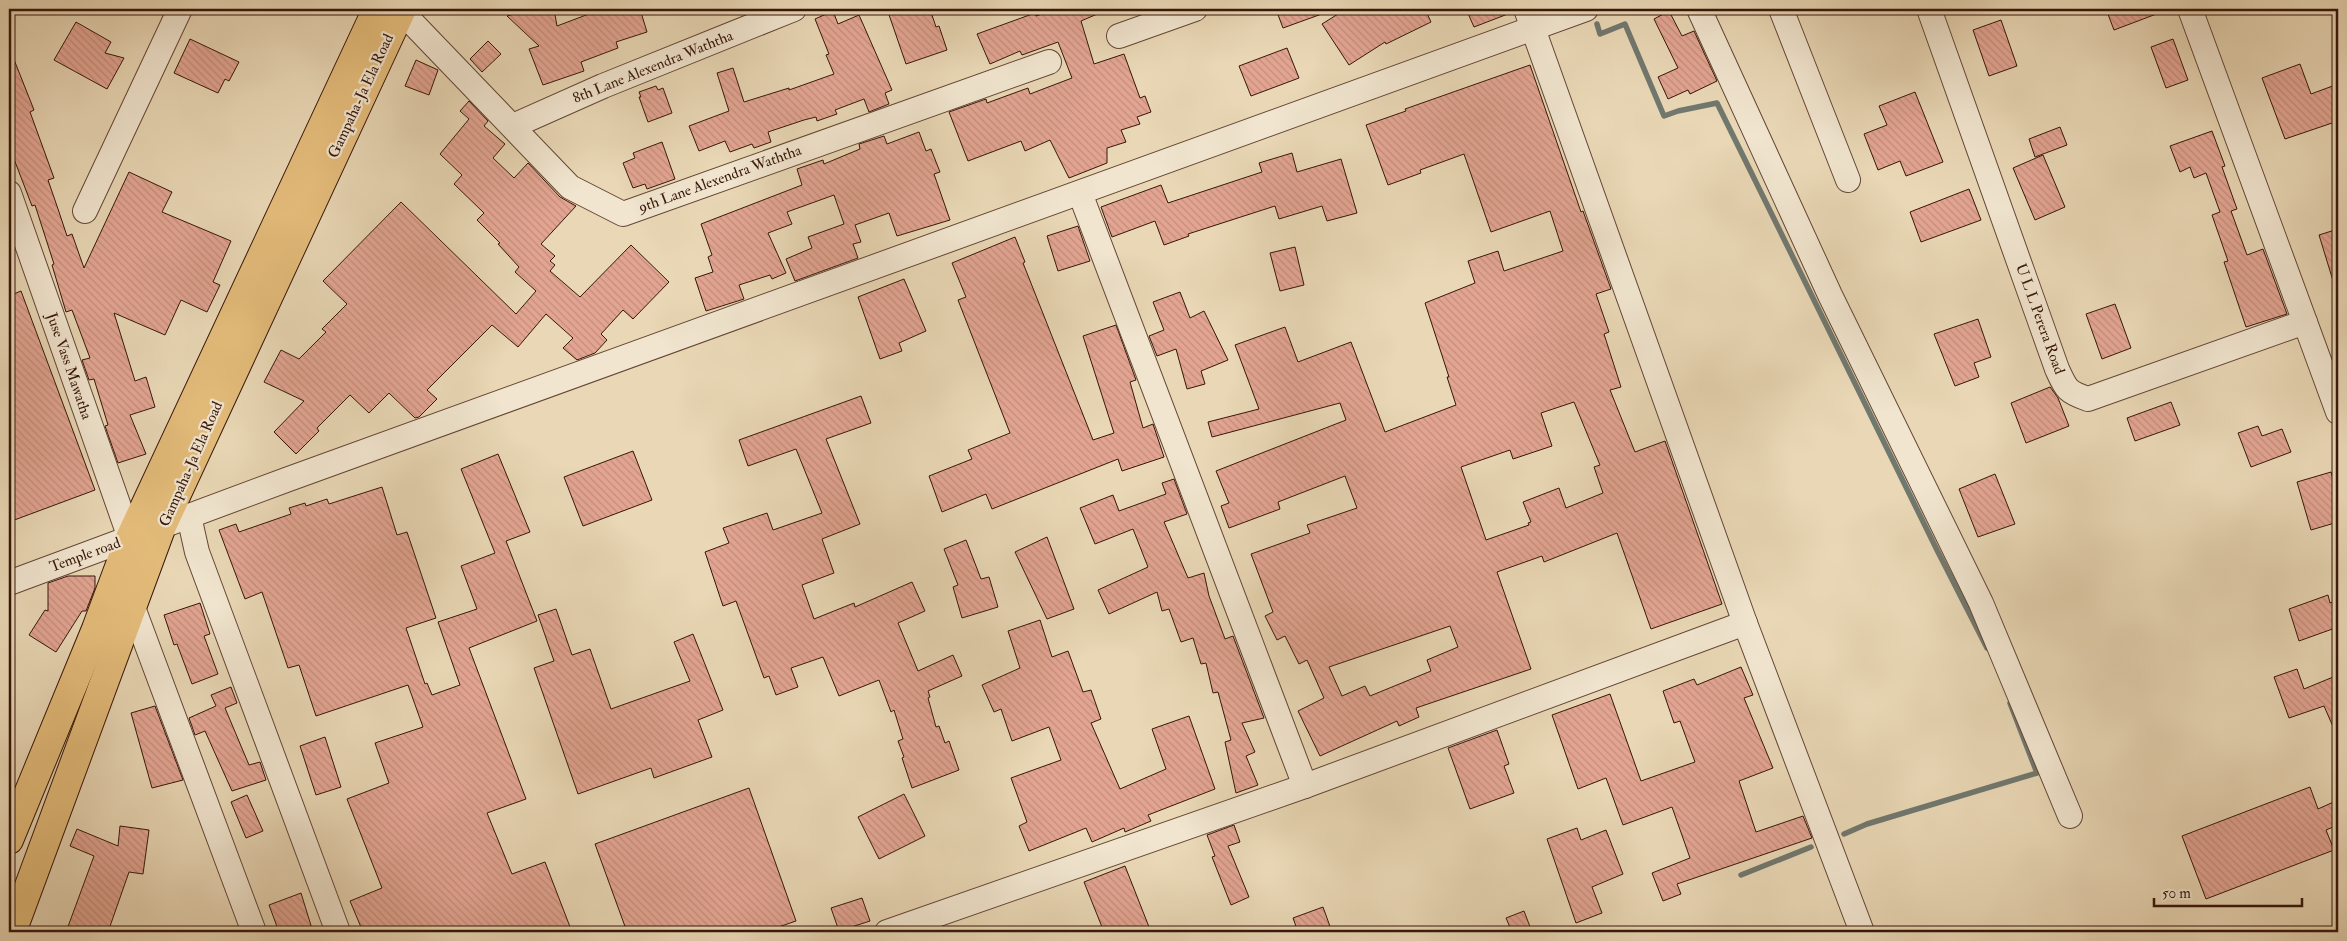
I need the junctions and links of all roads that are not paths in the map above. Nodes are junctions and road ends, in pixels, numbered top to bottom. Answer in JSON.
{"nodes":[{"id":1,"x":180,"y":9,"type":"edge"},
{"id":2,"x":395,"y":9,"type":"edge"},
{"id":3,"x":794,"y":9,"type":"edge"},
{"id":4,"x":1195,"y":9,"type":"edge"},
{"id":5,"x":1586,"y":9,"type":"edge"},
{"id":6,"x":1699,"y":9,"type":"edge"},
{"id":7,"x":1781,"y":9,"type":"edge"},
{"id":8,"x":1928,"y":9,"type":"edge"},
{"id":9,"x":2190,"y":9,"type":"edge"},
{"id":10,"x":1529,"y":18,"type":"edge"},
{"id":11,"x":1119,"y":36,"type":"dead end"},
{"id":12,"x":1049,"y":62,"type":"dead end"},
{"id":13,"x":513,"y":126,"type":"junction"},
{"id":14,"x":1848,"y":180,"type":"dead end"},
{"id":15,"x":1080,"y":193,"type":"junction"},
{"id":16,"x":9,"y":194,"type":"edge"},
{"id":17,"x":85,"y":210,"type":"dead end"},
{"id":18,"x":2305,"y":322,"type":"junction"},
{"id":19,"x":2338,"y":412,"type":"edge"},
{"id":20,"x":189,"y":516,"type":"junction"},
{"id":21,"x":162,"y":526,"type":"junction"},
{"id":22,"x":130,"y":538,"type":"junction"},
{"id":23,"x":9,"y":583,"type":"edge"},
{"id":24,"x":132,"y":605,"type":"junction"},
{"id":25,"x":1745,"y":623,"type":"junction"},
{"id":26,"x":1305,"y":786,"type":"junction"},
{"id":27,"x":2070,"y":816,"type":"dead end"},
{"id":28,"x":9,"y":840,"type":"edge"},
{"id":29,"x":12,"y":932,"type":"edge"},
{"id":30,"x":254,"y":932,"type":"edge"},
{"id":31,"x":338,"y":932,"type":"edge"},
{"id":32,"x":887,"y":932,"type":"edge"},
{"id":33,"x":1862,"y":932,"type":"edge"}],
"edges":[{"from":1,"to":17,"type":"street"},
{"from":2,"to":13,"type":"street","name":"9th Lane Alexendra Waththa"},
{"from":2,"to":21,"type":"highway","name":"Gampaha-Ja Ela Road"},
{"from":2,"to":22,"type":"highway","name":"Gampaha-Ja Ela Road"},
{"from":3,"to":13,"type":"street","name":"8th Lane Alexendra Waththa"},
{"from":4,"to":11,"type":"street"},
{"from":5,"to":10,"type":"street","name":"Temple road"},
{"from":6,"to":27,"type":"street"},
{"from":7,"to":14,"type":"street"},
{"from":8,"to":18,"type":"street","name":"U L L Perera Road"},
{"from":9,"to":18,"type":"street"},
{"from":10,"to":15,"type":"street","name":"Temple road"},
{"from":10,"to":25,"type":"street"},
{"from":12,"to":13,"type":"street","name":"9th Lane Alexendra Waththa"},
{"from":15,"to":20,"type":"street","name":"Temple road"},
{"from":15,"to":26,"type":"street"},
{"from":16,"to":22,"type":"street","name":"Juse Vass Mawatha"},
{"from":18,"to":19,"type":"street"},
{"from":20,"to":21,"type":"street","name":"Temple road"},
{"from":20,"to":31,"type":"street"},
{"from":21,"to":22,"type":"street","name":"Temple road"},
{"from":21,"to":24,"type":"highway","name":"Gampaha-Ja Ela Road"},
{"from":22,"to":23,"type":"street","name":"Temple road"},
{"from":22,"to":28,"type":"highway","name":"Gampaha-Ja Ela Road"},
{"from":24,"to":29,"type":"highway","name":"Gampaha-Ja Ela Road"},
{"from":24,"to":30,"type":"street"},
{"from":25,"to":26,"type":"street"},
{"from":25,"to":33,"type":"street"},
{"from":26,"to":32,"type":"street"}]}
